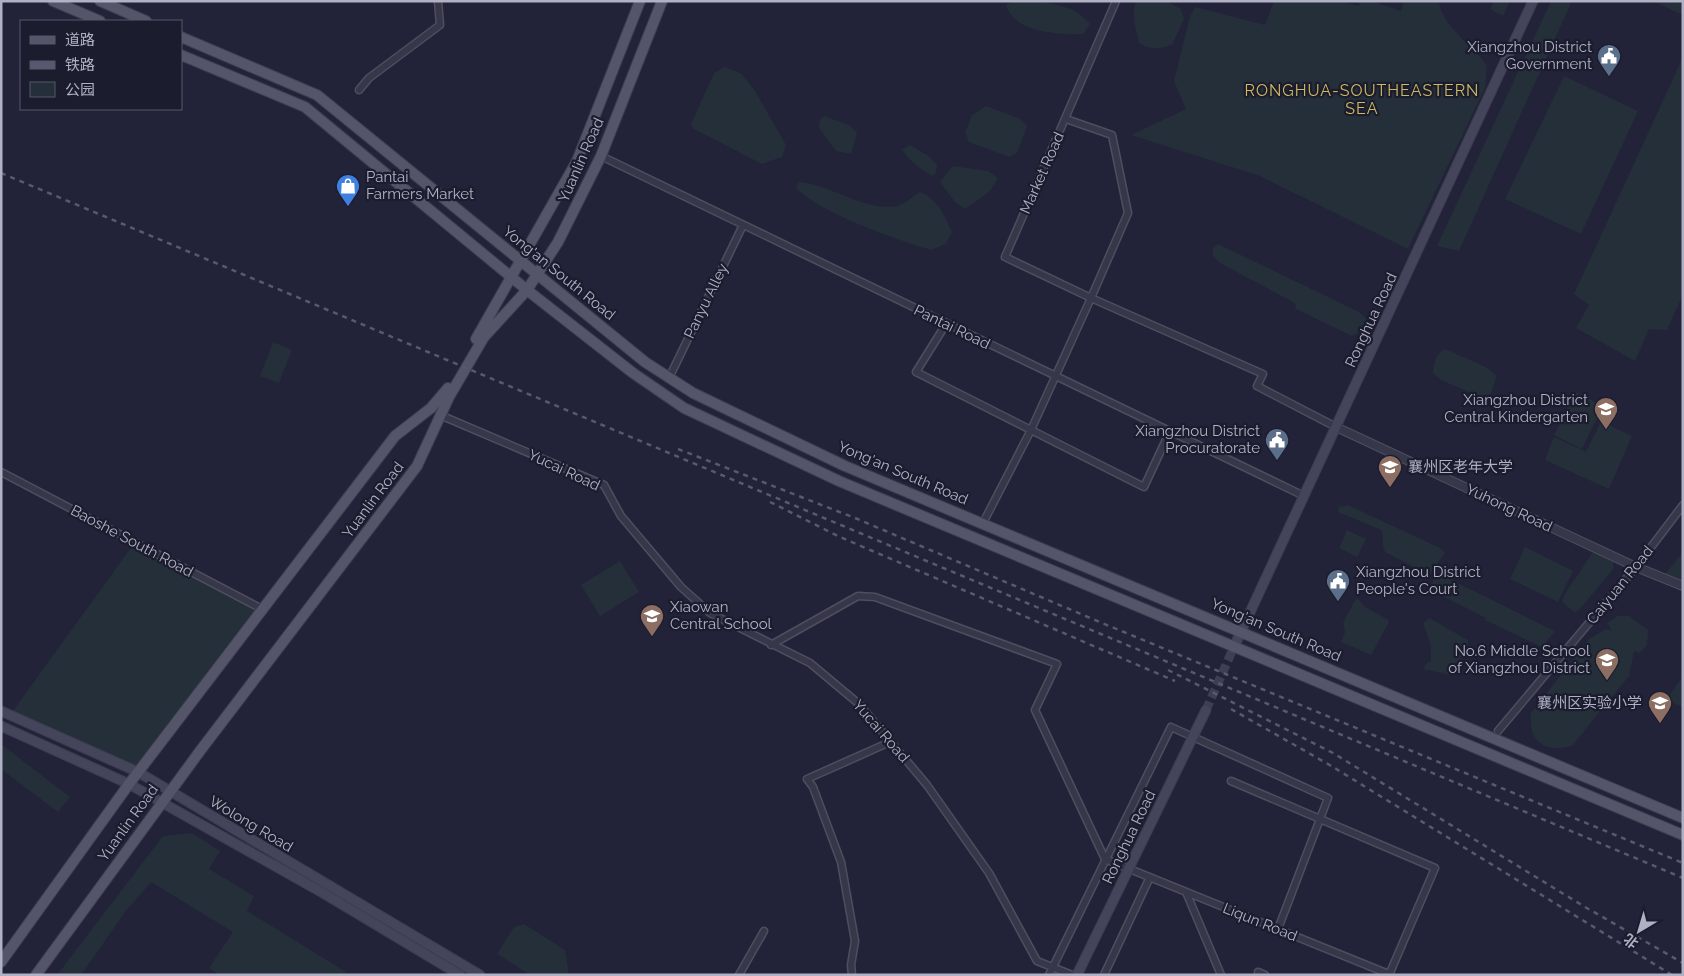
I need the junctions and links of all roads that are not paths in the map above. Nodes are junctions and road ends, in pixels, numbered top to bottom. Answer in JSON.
{"nodes":[{"id":1,"x":53,"y":1,"type":"edge"},
{"id":2,"x":100,"y":1,"type":"edge"},
{"id":3,"x":438,"y":1,"type":"edge"},
{"id":4,"x":640,"y":1,"type":"edge"},
{"id":5,"x":1116,"y":1,"type":"edge"},
{"id":6,"x":1533,"y":1,"type":"edge"},
{"id":7,"x":662,"y":2,"type":"edge"},
{"id":8,"x":98,"y":20,"type":"edge"},
{"id":9,"x":144,"y":20,"type":"edge"},
{"id":10,"x":182,"y":37,"type":"edge"},
{"id":11,"x":182,"y":55,"type":"edge"},
{"id":12,"x":358,"y":90,"type":"dead end"},
{"id":13,"x":1066,"y":119,"type":"junction"},
{"id":14,"x":601,"y":156,"type":"junction"},
{"id":15,"x":743,"y":225,"type":"junction"},
{"id":16,"x":522,"y":261,"type":"junction"},
{"id":17,"x":537,"y":275,"type":"junction"},
{"id":18,"x":512,"y":276,"type":"junction"},
{"id":19,"x":527,"y":290,"type":"junction"},
{"id":20,"x":1091,"y":298,"type":"junction"},
{"id":21,"x":946,"y":324,"type":"junction"},
{"id":22,"x":1056,"y":377,"type":"junction"},
{"id":23,"x":669,"y":378,"type":"junction"},
{"id":24,"x":440,"y":415,"type":"junction"},
{"id":25,"x":1336,"y":427,"type":"junction"},
{"id":26,"x":1031,"y":430,"type":"junction"},
{"id":27,"x":1170,"y":431,"type":"junction"},
{"id":28,"x":1,"y":472,"type":"edge"},
{"id":29,"x":1304,"y":496,"type":"junction"},
{"id":30,"x":1683,"y":505,"type":"edge"},
{"id":31,"x":983,"y":523,"type":"junction"},
{"id":32,"x":1636,"y":567,"type":"junction"},
{"id":33,"x":1683,"y":586,"type":"edge"},
{"id":34,"x":262,"y":609,"type":"junction"},
{"id":35,"x":1242,"y":631,"type":"junction"},
{"id":36,"x":771,"y":645,"type":"junction"},
{"id":37,"x":1234,"y":647,"type":"junction"},
{"id":38,"x":1206,"y":710,"type":"tunnel mouth"},
{"id":39,"x":1,"y":711,"type":"edge"},
{"id":40,"x":1,"y":726,"type":"edge"},
{"id":41,"x":1498,"y":732,"type":"dead end"},
{"id":42,"x":1193,"y":737,"type":"junction"},
{"id":43,"x":890,"y":742,"type":"junction"},
{"id":44,"x":138,"y":772,"type":"junction"},
{"id":45,"x":1231,"y":781,"type":"dead end"},
{"id":46,"x":129,"y":784,"type":"junction"},
{"id":47,"x":170,"y":791,"type":"junction"},
{"id":48,"x":162,"y":802,"type":"junction"},
{"id":49,"x":1683,"y":818,"type":"edge"},
{"id":50,"x":1320,"y":819,"type":"junction"},
{"id":51,"x":1683,"y":835,"type":"edge"},
{"id":52,"x":1105,"y":859,"type":"junction"},
{"id":53,"x":1129,"y":869,"type":"junction"},
{"id":54,"x":1150,"y":877,"type":"junction"},
{"id":55,"x":1186,"y":892,"type":"junction"},
{"id":56,"x":1278,"y":929,"type":"junction"},
{"id":57,"x":764,"y":932,"type":"dead end"},
{"id":58,"x":1,"y":962,"type":"edge"},
{"id":59,"x":1053,"y":967,"type":"junction"},
{"id":60,"x":458,"y":974,"type":"edge"},
{"id":61,"x":36,"y":975,"type":"edge"},
{"id":62,"x":480,"y":975,"type":"edge"},
{"id":63,"x":740,"y":975,"type":"edge"},
{"id":64,"x":852,"y":975,"type":"edge"},
{"id":65,"x":1049,"y":975,"type":"edge"},
{"id":66,"x":1072,"y":975,"type":"edge"},
{"id":67,"x":1077,"y":975,"type":"edge"},
{"id":68,"x":1104,"y":975,"type":"edge"},
{"id":69,"x":1221,"y":975,"type":"edge"},
{"id":70,"x":1390,"y":975,"type":"edge"}],
"edges":[{"from":1,"to":8,"type":"main road"},
{"from":2,"to":9,"type":"main road"},
{"from":3,"to":12,"type":"street"},
{"from":4,"to":16,"type":"main road","name":"Yuanlin Road"},
{"from":5,"to":13,"type":"street","name":"Market Road"},
{"from":6,"to":25,"type":"main road","name":"Ronghua Road"},
{"from":7,"to":14,"type":"main road","name":"Yuanlin Road"},
{"from":10,"to":16,"type":"main road","name":"Yong'an South Road"},
{"from":11,"to":18,"type":"main road","name":"Yong'an South Road"},
{"from":13,"to":20,"type":"street"},
{"from":13,"to":20,"type":"street","name":"Market Road"},
{"from":14,"to":15,"type":"street","name":"Pantai Road"},
{"from":14,"to":17,"type":"main road","name":"Yuanlin Road"},
{"from":15,"to":21,"type":"street","name":"Pantai Road"},
{"from":15,"to":23,"type":"street","name":"Panyu Alley"},
{"from":16,"to":17,"type":"main road","name":"Yong'an South Road"},
{"from":16,"to":18,"type":"main road","name":"Yuanlin Road"},
{"from":17,"to":19,"type":"main road","name":"Yuanlin Road"},
{"from":17,"to":23,"type":"main road","name":"Yong'an South Road"},
{"from":18,"to":19,"type":"main road","name":"Yong'an South Road"},
{"from":18,"to":34,"type":"main road","name":"Yuanlin Road"},
{"from":19,"to":24,"type":"main road","name":"Yuanlin Road"},
{"from":19,"to":37,"type":"main road","name":"Yong'an South Road"},
{"from":20,"to":22,"type":"street"},
{"from":20,"to":25,"type":"street"},
{"from":21,"to":22,"type":"street","name":"Pantai Road"},
{"from":21,"to":26,"type":"street"},
{"from":22,"to":26,"type":"street"},
{"from":22,"to":27,"type":"street","name":"Pantai Road"},
{"from":23,"to":31,"type":"main road","name":"Yong'an South Road"},
{"from":24,"to":36,"type":"street","name":"Yucai Road"},
{"from":24,"to":47,"type":"main road","name":"Yuanlin Road"},
{"from":25,"to":29,"type":"main road","name":"Ronghua Road"},
{"from":25,"to":32,"type":"street","name":"Yuhong Road"},
{"from":26,"to":27,"type":"street"},
{"from":26,"to":31,"type":"street"},
{"from":27,"to":29,"type":"street","name":"Pantai Road"},
{"from":28,"to":34,"type":"street","name":"Baoshe South Road"},
{"from":29,"to":35,"type":"main road","name":"Ronghua Road"},
{"from":30,"to":32,"type":"street","name":"Caiyuan Road"},
{"from":31,"to":35,"type":"main road","name":"Yong'an South Road"},
{"from":32,"to":33,"type":"street","name":"Yuhong Road"},
{"from":32,"to":41,"type":"street","name":"Caiyuan Road"},
{"from":34,"to":44,"type":"main road","name":"Yuanlin Road"},
{"from":35,"to":37,"type":"main road","name":"Ronghua Road"},
{"from":35,"to":49,"type":"main road","name":"Yong'an South Road"},
{"from":36,"to":43,"type":"street","name":"Yucai Road"},
{"from":36,"to":52,"type":"street"},
{"from":37,"to":51,"type":"main road","name":"Yong'an South Road"},
{"from":38,"to":42,"type":"main road","name":"Ronghua Road"},
{"from":39,"to":44,"type":"main road","name":"Wolong Road"},
{"from":40,"to":46,"type":"main road","name":"Wolong Road"},
{"from":42,"to":50,"type":"street"},
{"from":42,"to":52,"type":"street"},
{"from":42,"to":53,"type":"main road","name":"Ronghua Road"},
{"from":43,"to":59,"type":"street","name":"Yucai Road"},
{"from":43,"to":64,"type":"street"},
{"from":44,"to":46,"type":"main road","name":"Yuanlin Road"},
{"from":44,"to":47,"type":"main road","name":"Wolong Road"},
{"from":45,"to":50,"type":"street"},
{"from":46,"to":48,"type":"main road","name":"Wolong Road"},
{"from":46,"to":58,"type":"main road","name":"Yuanlin Road"},
{"from":47,"to":48,"type":"main road","name":"Yuanlin Road"},
{"from":47,"to":62,"type":"main road","name":"Wolong Road"},
{"from":48,"to":60,"type":"main road","name":"Wolong Road"},
{"from":48,"to":61,"type":"main road","name":"Yuanlin Road"},
{"from":50,"to":56,"type":"street"},
{"from":50,"to":70,"type":"street"},
{"from":52,"to":53,"type":"street","name":"Liqun Road"},
{"from":52,"to":59,"type":"street"},
{"from":53,"to":54,"type":"street","name":"Liqun Road"},
{"from":53,"to":67,"type":"main road","name":"Ronghua Road"},
{"from":54,"to":55,"type":"street","name":"Liqun Road"},
{"from":54,"to":68,"type":"street"},
{"from":55,"to":56,"type":"street","name":"Liqun Road"},
{"from":55,"to":69,"type":"street"},
{"from":56,"to":70,"type":"street","name":"Liqun Road"},
{"from":57,"to":63,"type":"street"},
{"from":59,"to":65,"type":"street"},
{"from":59,"to":66,"type":"street","name":"Yucai Road"}]}
